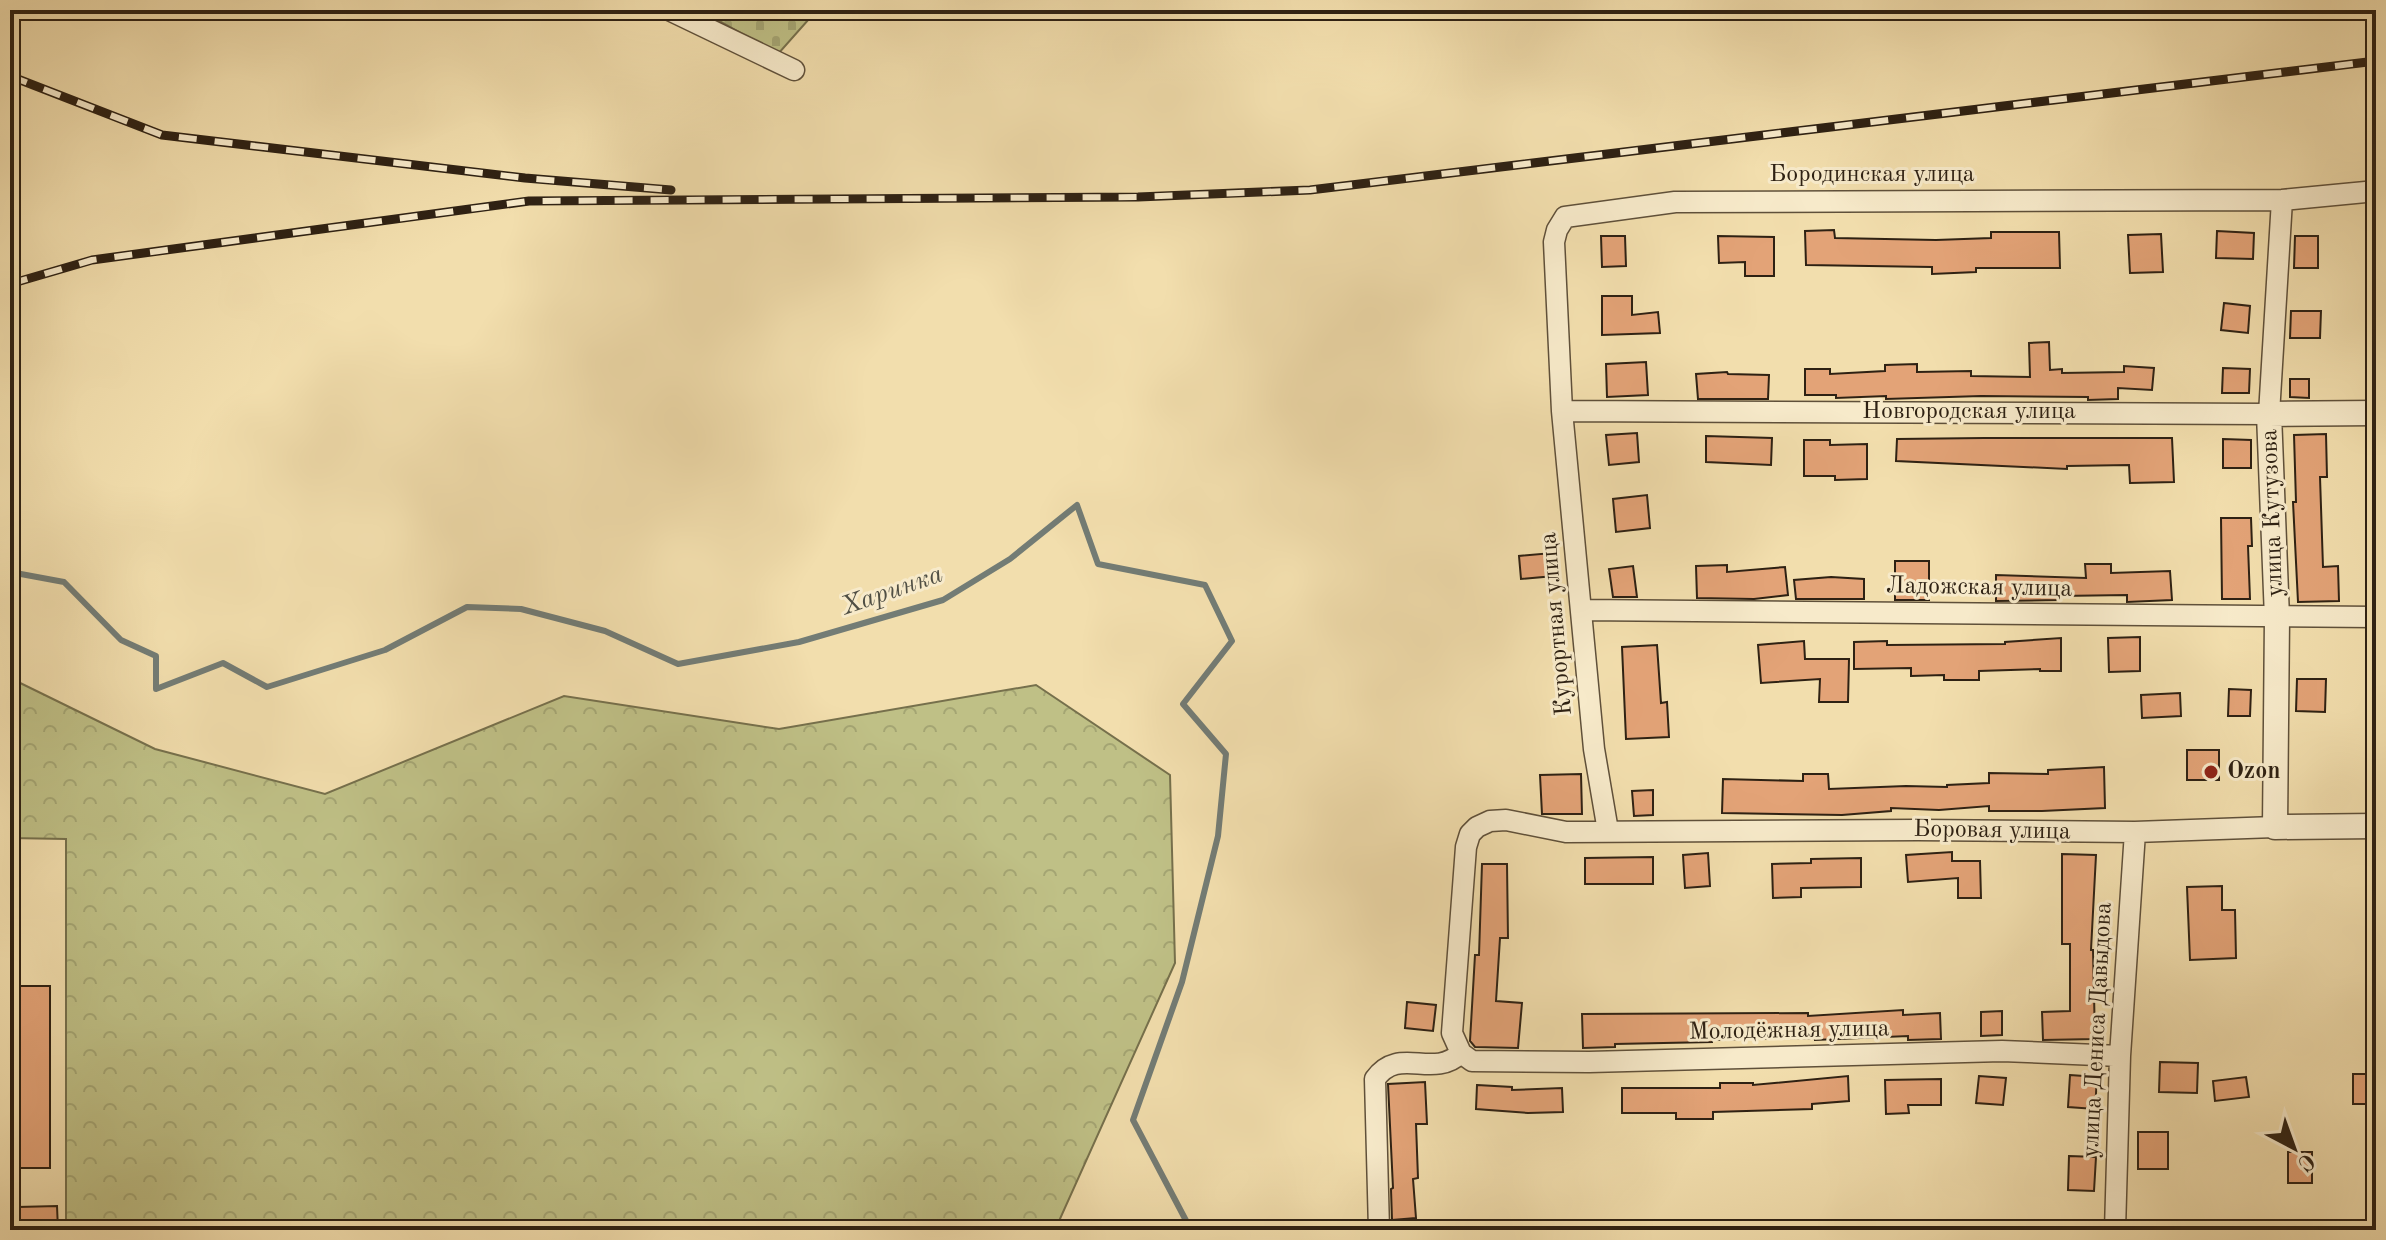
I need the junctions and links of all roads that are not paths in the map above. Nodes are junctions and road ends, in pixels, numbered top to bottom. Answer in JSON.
{"nodes":[{"id":1,"x":669,"y":10,"type":"edge"},
{"id":2,"x":794,"y":70,"type":"dead end"},
{"id":3,"x":2376,"y":191,"type":"edge"},
{"id":4,"x":2282,"y":200,"type":"junction"},
{"id":5,"x":1562,"y":411,"type":"junction"},
{"id":6,"x":2376,"y":413,"type":"edge"},
{"id":7,"x":2269,"y":414,"type":"junction"},
{"id":8,"x":1582,"y":610,"type":"junction"},
{"id":9,"x":2376,"y":617,"type":"edge"},
{"id":10,"x":2277,"y":618,"type":"junction"},
{"id":11,"x":2376,"y":826,"type":"edge"},
{"id":12,"x":2275,"y":827,"type":"junction"},
{"id":13,"x":1608,"y":831,"type":"junction"},
{"id":14,"x":2135,"y":832,"type":"junction"},
{"id":15,"x":1461,"y":1053,"type":"junction"},
{"id":16,"x":2120,"y":1056,"type":"junction"},
{"id":17,"x":1379,"y":1230,"type":"edge"},
{"id":18,"x":2115,"y":1230,"type":"edge"}],
"edges":[{"from":1,"to":2,"type":"street"},
{"from":3,"to":4,"type":"street","name":"Бородинская улица"},
{"from":4,"to":5,"type":"street","name":"Бородинская улица"},
{"from":4,"to":7,"type":"street","name":"улица Кутузова"},
{"from":5,"to":7,"type":"street","name":"Новгородская улица"},
{"from":5,"to":8,"type":"street","name":"Курортная улица"},
{"from":6,"to":7,"type":"street","name":"Новгородская улица"},
{"from":7,"to":10,"type":"street","name":"улица Кутузова"},
{"from":8,"to":10,"type":"street","name":"Ладожская улица"},
{"from":8,"to":13,"type":"street","name":"Курортная улица"},
{"from":9,"to":10,"type":"street","name":"Ладожская улица"},
{"from":10,"to":12,"type":"street","name":"улица Кутузова"},
{"from":11,"to":12,"type":"street","name":"Боровая улица"},
{"from":12,"to":14,"type":"street","name":"Боровая улица"},
{"from":13,"to":14,"type":"street","name":"Боровая улица"},
{"from":13,"to":15,"type":"street","name":"Боровая улица"},
{"from":14,"to":16,"type":"street","name":"улица Дениса Давыдова"},
{"from":15,"to":16,"type":"street","name":"Молодёжная улица"},
{"from":15,"to":17,"type":"street"},
{"from":16,"to":18,"type":"street","name":"улица Дениса Давыдова"}]}
